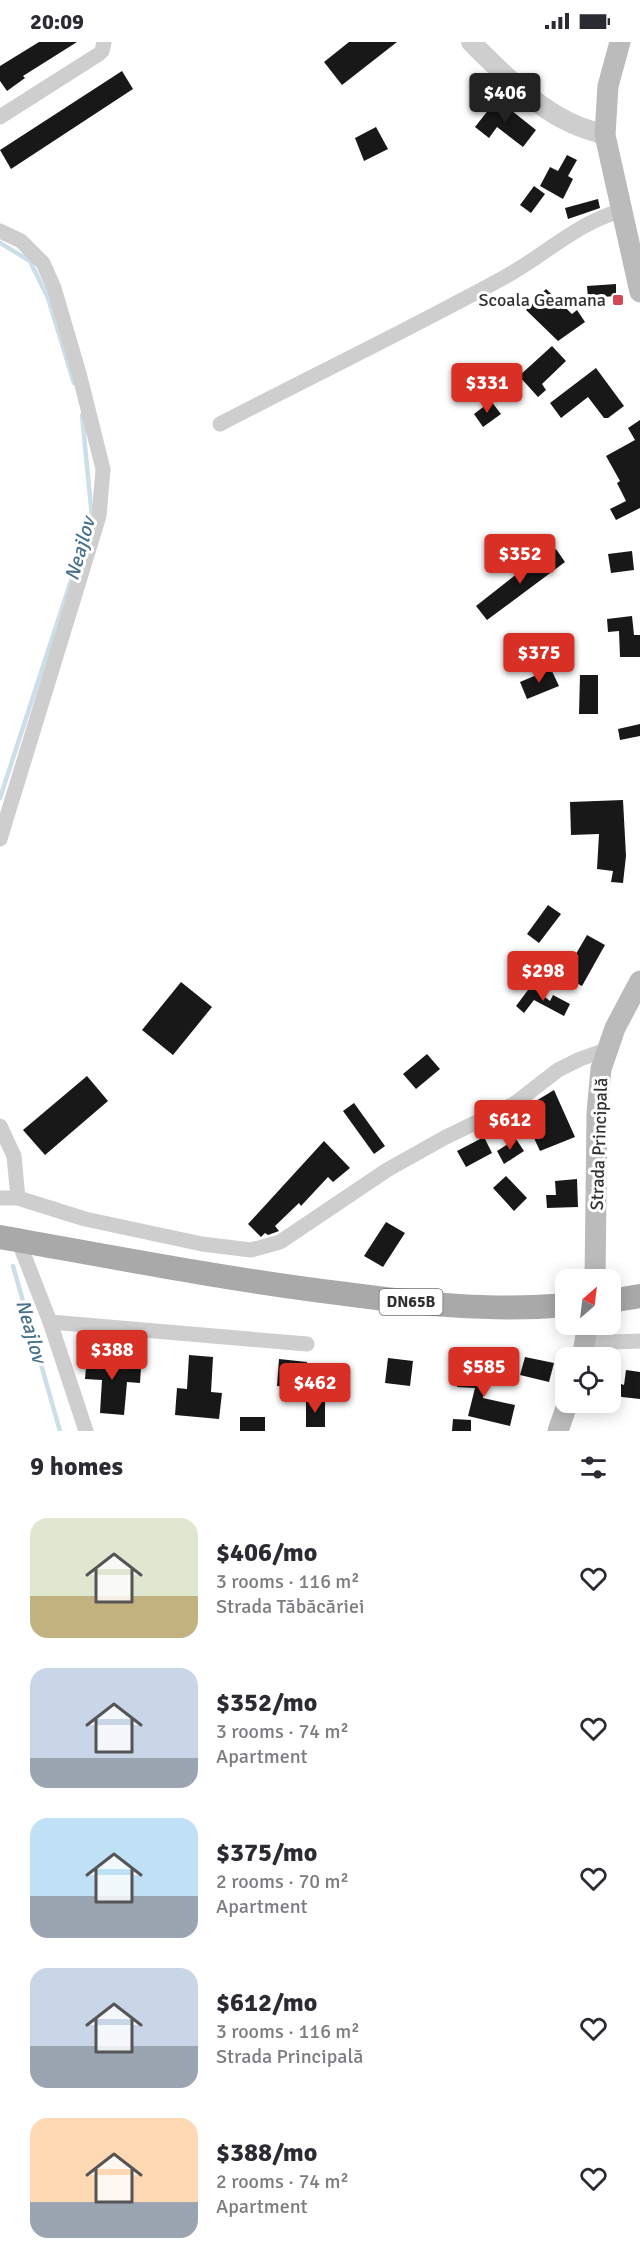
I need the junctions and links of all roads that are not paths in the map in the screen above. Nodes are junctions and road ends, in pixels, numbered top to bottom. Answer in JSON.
{"nodes":[{"id":1,"x":104,"y":42,"type":"edge"},
{"id":2,"x":471,"y":42,"type":"edge"},
{"id":3,"x":620,"y":42,"type":"edge"},
{"id":4,"x":0,"y":117,"type":"edge"},
{"id":5,"x":605,"y":135,"type":"junction"},
{"id":6,"x":620,"y":211,"type":"junction"},
{"id":7,"x":0,"y":231,"type":"edge"},
{"id":8,"x":634,"y":244,"type":"edge"},
{"id":9,"x":640,"y":292,"type":"edge"},
{"id":10,"x":220,"y":424,"type":"dead end"},
{"id":11,"x":0,"y":839,"type":"edge"},
{"id":12,"x":640,"y":981,"type":"edge"},
{"id":13,"x":606,"y":1050,"type":"junction"},
{"id":14,"x":0,"y":1126,"type":"edge"},
{"id":15,"x":0,"y":1198,"type":"edge"},
{"id":16,"x":18,"y":1198,"type":"junction"},
{"id":17,"x":9,"y":1239,"type":"edge"},
{"id":18,"x":595,"y":1269,"type":"edge"},
{"id":19,"x":555,"y":1305,"type":"edge"},
{"id":20,"x":50,"y":1322,"type":"junction"},
{"id":21,"x":640,"y":1341,"type":"edge"},
{"id":22,"x":585,"y":1342,"type":"edge"},
{"id":23,"x":307,"y":1344,"type":"dead end"},
{"id":24,"x":564,"y":1413,"type":"edge"},
{"id":25,"x":86,"y":1431,"type":"edge"},
{"id":26,"x":558,"y":1431,"type":"edge"}],
"edges":[{"from":1,"to":4,"type":"street"},
{"from":2,"to":5,"type":"street"},
{"from":3,"to":5,"type":"main road"},
{"from":5,"to":6,"type":"main road"},
{"from":6,"to":8,"type":"main road"},
{"from":6,"to":10,"type":"street"},
{"from":7,"to":11,"type":"street"},
{"from":8,"to":9,"type":"main road"},
{"from":12,"to":13,"type":"main road","name":"Strada Principală"},
{"from":13,"to":16,"type":"street"},
{"from":13,"to":18,"type":"main road","name":"Strada Principală"},
{"from":14,"to":16,"type":"street"},
{"from":15,"to":16,"type":"street"},
{"from":17,"to":19,"type":"main road","number":"DN65B"},
{"from":17,"to":20,"type":"street"},
{"from":20,"to":23,"type":"street"},
{"from":20,"to":25,"type":"street"},
{"from":21,"to":22,"type":"street"},
{"from":24,"to":26,"type":"main road"}]}
